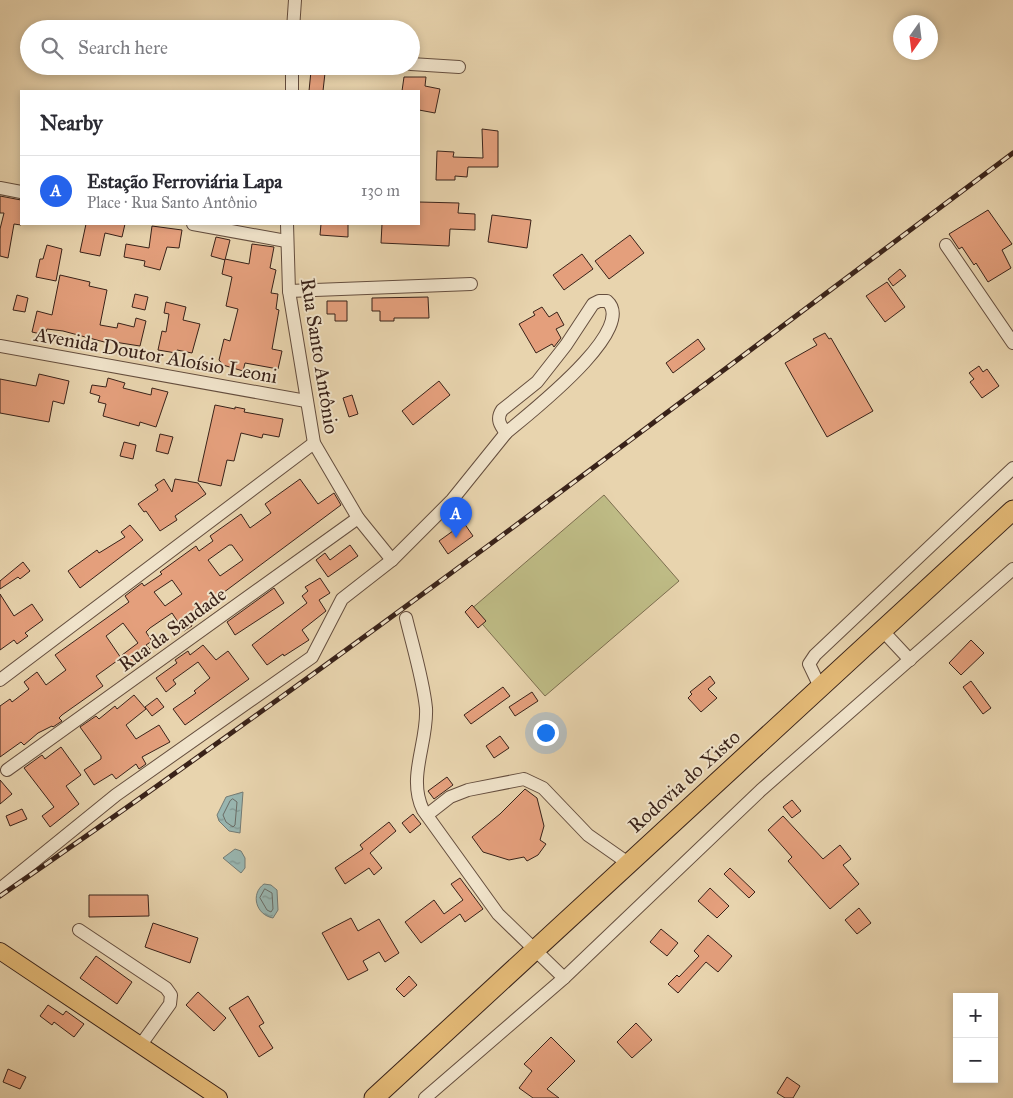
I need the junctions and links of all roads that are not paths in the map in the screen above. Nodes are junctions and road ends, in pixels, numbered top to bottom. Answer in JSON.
{"nodes":[{"id":1,"x":295,"y":0,"type":"edge"},
{"id":2,"x":294,"y":20,"type":"edge"},
{"id":3,"x":420,"y":65,"type":"edge"},
{"id":4,"x":459,"y":67,"type":"dead end"},
{"id":5,"x":292,"y":75,"type":"edge"},
{"id":6,"x":292,"y":90,"type":"edge"},
{"id":7,"x":0,"y":188,"type":"edge"},
{"id":8,"x":20,"y":192,"type":"edge"},
{"id":9,"x":198,"y":225,"type":"edge"},
{"id":10,"x":287,"y":225,"type":"edge"},
{"id":11,"x":286,"y":241,"type":"junction"},
{"id":12,"x":946,"y":245,"type":"dead end"},
{"id":13,"x":471,"y":284,"type":"dead end"},
{"id":14,"x":289,"y":291,"type":"junction"},
{"id":15,"x":1013,"y":343,"type":"edge"},
{"id":16,"x":0,"y":346,"type":"edge"},
{"id":17,"x":306,"y":401,"type":"junction"},
{"id":18,"x":506,"y":433,"type":"junction"},
{"id":19,"x":314,"y":443,"type":"junction"},
{"id":20,"x":1013,"y":468,"type":"edge"},
{"id":21,"x":1013,"y":510,"type":"edge"},
{"id":22,"x":358,"y":518,"type":"junction"},
{"id":23,"x":392,"y":560,"type":"junction"},
{"id":24,"x":1011,"y":575,"type":"edge"},
{"id":25,"x":406,"y":618,"type":"dead end"},
{"id":26,"x":882,"y":630,"type":"junction"},
{"id":27,"x":910,"y":660,"type":"junction"},
{"id":28,"x":0,"y":680,"type":"edge"},
{"id":29,"x":820,"y":687,"type":"junction"},
{"id":30,"x":7,"y":770,"type":"dead end"},
{"id":31,"x":427,"y":815,"type":"junction"},
{"id":32,"x":628,"y":862,"type":"junction"},
{"id":33,"x":0,"y":889,"type":"edge"},
{"id":34,"x":79,"y":930,"type":"dead end"},
{"id":35,"x":535,"y":948,"type":"junction"},
{"id":36,"x":0,"y":951,"type":"edge"},
{"id":37,"x":564,"y":978,"type":"junction"},
{"id":38,"x":140,"y":1046,"type":"junction"},
{"id":39,"x":192,"y":1081,"type":"junction"},
{"id":40,"x":380,"y":1092,"type":"edge"},
{"id":41,"x":201,"y":1098,"type":"edge"},
{"id":42,"x":219,"y":1098,"type":"edge"},
{"id":43,"x":365,"y":1098,"type":"edge"},
{"id":44,"x":425,"y":1098,"type":"edge"}],
"edges":[{"from":1,"to":2,"type":"street"},
{"from":3,"to":4,"type":"street"},
{"from":5,"to":6,"type":"street"},
{"from":7,"to":8,"type":"street"},
{"from":9,"to":11,"type":"street"},
{"from":10,"to":11,"type":"street","name":"Rua Santo Antônio"},
{"from":11,"to":14,"type":"street","name":"Rua Santo Antônio"},
{"from":12,"to":15,"type":"street"},
{"from":13,"to":14,"type":"street"},
{"from":14,"to":17,"type":"street","name":"Rua Santo Antônio"},
{"from":16,"to":17,"type":"street","name":"Avenida Doutor Aloísio Leoni"},
{"from":17,"to":19,"type":"street","name":"Rua Santo Antônio"},
{"from":18,"to":18,"type":"street"},
{"from":18,"to":23,"type":"street"},
{"from":19,"to":22,"type":"street","name":"Rua Santo Antônio"},
{"from":19,"to":28,"type":"street"},
{"from":20,"to":29,"type":"street"},
{"from":21,"to":26,"type":"highway","name":"Rodovia do Xisto"},
{"from":22,"to":23,"type":"street","name":"Rua Santo Antônio"},
{"from":22,"to":30,"type":"street","name":"Rua da Saudade"},
{"from":23,"to":33,"type":"street"},
{"from":24,"to":27,"type":"street"},
{"from":25,"to":31,"type":"street"},
{"from":26,"to":27,"type":"street"},
{"from":26,"to":29,"type":"highway","name":"Rodovia do Xisto"},
{"from":27,"to":37,"type":"street"},
{"from":29,"to":32,"type":"highway","name":"Rodovia do Xisto"},
{"from":31,"to":32,"type":"street"},
{"from":31,"to":35,"type":"street"},
{"from":32,"to":35,"type":"highway","name":"Rodovia do Xisto"},
{"from":34,"to":38,"type":"street"},
{"from":35,"to":37,"type":"street"},
{"from":35,"to":40,"type":"highway","name":"Rodovia do Xisto"},
{"from":36,"to":38,"type":"main road"},
{"from":37,"to":44,"type":"street"},
{"from":38,"to":39,"type":"main road"},
{"from":39,"to":41,"type":"main road"},
{"from":39,"to":42,"type":"main road"},
{"from":40,"to":43,"type":"highway","name":"Rodovia do Xisto"}]}
